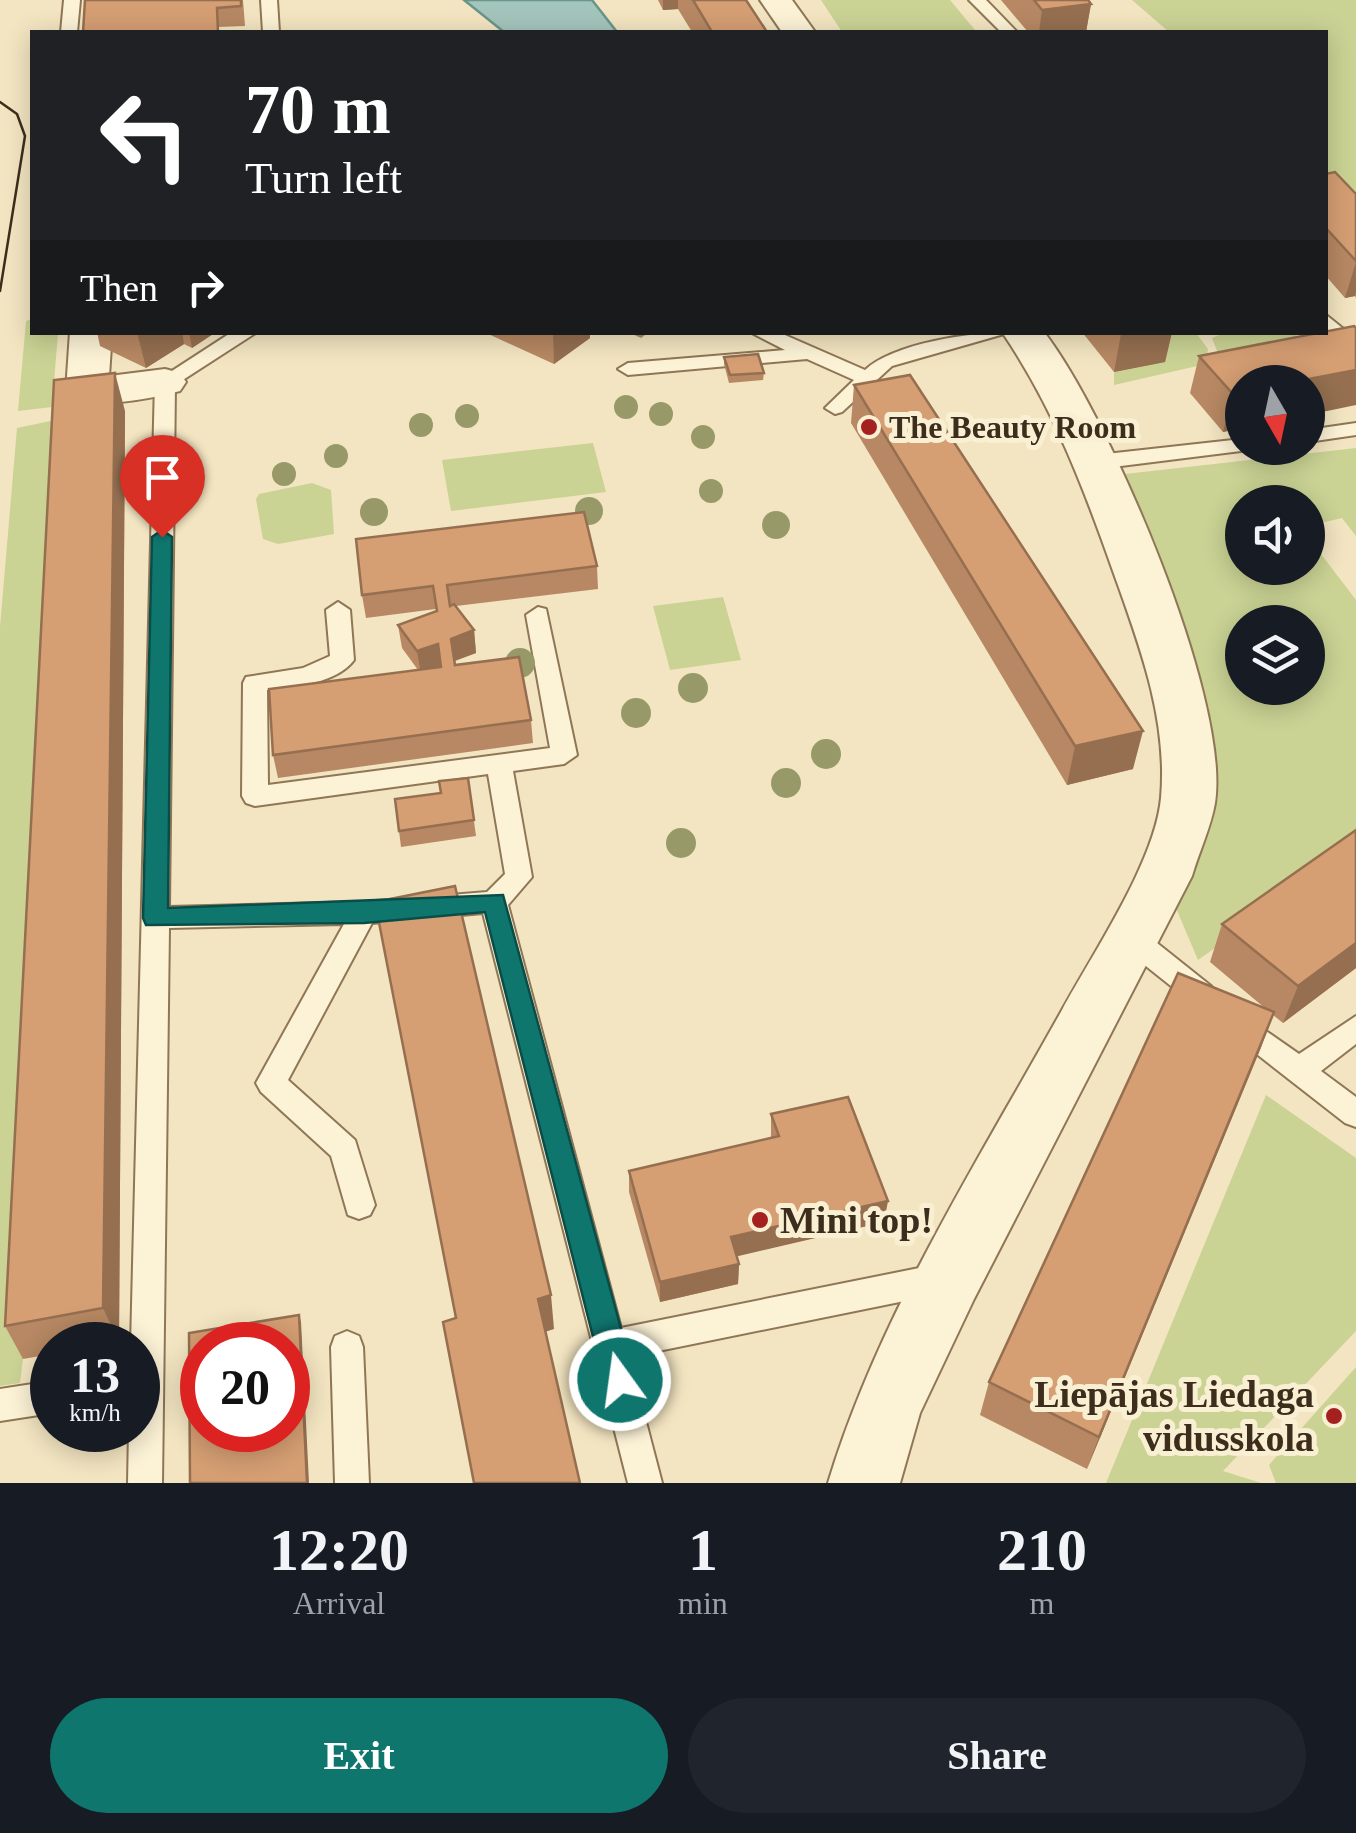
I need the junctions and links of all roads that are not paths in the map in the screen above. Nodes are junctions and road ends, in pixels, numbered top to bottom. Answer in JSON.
{"nodes":[{"id":1,"x":72,"y":0,"type":"edge"},
{"id":2,"x":269,"y":0,"type":"edge"},
{"id":3,"x":776,"y":0,"type":"edge"},
{"id":4,"x":977,"y":0,"type":"edge"},
{"id":5,"x":68,"y":30,"type":"edge"},
{"id":6,"x":271,"y":30,"type":"edge"},
{"id":7,"x":797,"y":30,"type":"edge"},
{"id":8,"x":1007,"y":30,"type":"edge"},
{"id":9,"x":1328,"y":323,"type":"edge"},
{"id":10,"x":91,"y":335,"type":"edge"},
{"id":11,"x":243,"y":335,"type":"edge"},
{"id":12,"x":766,"y":335,"type":"edge"},
{"id":13,"x":990,"y":335,"type":"edge"},
{"id":14,"x":1024,"y":335,"type":"edge"},
{"id":15,"x":1356,"y":350,"type":"edge"},
{"id":16,"x":805,"y":354,"type":"junction"},
{"id":17,"x":628,"y":369,"type":"dead end"},
{"id":18,"x":868,"y":378,"type":"junction"},
{"id":19,"x":165,"y":382,"type":"junction"},
{"id":20,"x":835,"y":408,"type":"dead end"},
{"id":21,"x":1356,"y":428,"type":"edge"},
{"id":22,"x":1325,"y":433,"type":"edge"},
{"id":23,"x":1225,"y":447,"type":"edge"},
{"id":24,"x":1098,"y":462,"type":"junction"},
{"id":25,"x":338,"y":610,"type":"dead end"},
{"id":26,"x":538,"y":615,"type":"dead end"},
{"id":27,"x":500,"y":766,"type":"junction"},
{"id":28,"x":494,"y":902,"type":"junction"},
{"id":29,"x":364,"y":913,"type":"junction"},
{"id":30,"x":155,"y":918,"type":"junction"},
{"id":31,"x":1132,"y":939,"type":"junction"},
{"id":32,"x":1356,"y":1028,"type":"edge"},
{"id":33,"x":1299,"y":1072,"type":"junction"},
{"id":34,"x":1356,"y":1114,"type":"edge"},
{"id":35,"x":359,"y":1205,"type":"dead end"},
{"id":36,"x":950,"y":1277,"type":"junction"},
{"id":37,"x":144,"y":1322,"type":"edge"},
{"id":38,"x":611,"y":1345,"type":"junction"},
{"id":39,"x":347,"y":1346,"type":"dead end"},
{"id":40,"x":30,"y":1400,"type":"edge"},
{"id":41,"x":0,"y":1405,"type":"edge"},
{"id":42,"x":144,"y":1452,"type":"edge"},
{"id":43,"x":145,"y":1483,"type":"edge"},
{"id":44,"x":352,"y":1483,"type":"edge"},
{"id":45,"x":645,"y":1483,"type":"edge"},
{"id":46,"x":864,"y":1483,"type":"edge"}],
"edges":[{"from":1,"to":5,"type":"lane"},
{"from":2,"to":6,"type":"lane"},
{"from":3,"to":7,"type":"street"},
{"from":4,"to":8,"type":"lane"},
{"from":9,"to":15,"type":"lane"},
{"from":10,"to":19,"type":"street"},
{"from":11,"to":19,"type":"lane"},
{"from":12,"to":16,"type":"lane"},
{"from":13,"to":18,"type":"lane"},
{"from":14,"to":24,"type":"street"},
{"from":16,"to":17,"type":"lane"},
{"from":16,"to":18,"type":"lane"},
{"from":18,"to":20,"type":"lane"},
{"from":19,"to":30,"type":"lane"},
{"from":21,"to":22,"type":"lane"},
{"from":23,"to":24,"type":"lane"},
{"from":24,"to":31,"type":"street"},
{"from":25,"to":27,"type":"lane"},
{"from":26,"to":27,"type":"lane"},
{"from":27,"to":28,"type":"lane"},
{"from":28,"to":29,"type":"lane"},
{"from":28,"to":38,"type":"lane"},
{"from":29,"to":30,"type":"lane"},
{"from":29,"to":35,"type":"lane"},
{"from":30,"to":37,"type":"lane"},
{"from":31,"to":33,"type":"lane"},
{"from":31,"to":36,"type":"street"},
{"from":32,"to":33,"type":"lane"},
{"from":33,"to":34,"type":"lane"},
{"from":36,"to":38,"type":"lane"},
{"from":36,"to":46,"type":"street"},
{"from":38,"to":45,"type":"lane"},
{"from":39,"to":44,"type":"lane"},
{"from":40,"to":41,"type":"lane"},
{"from":42,"to":43,"type":"lane"}]}
